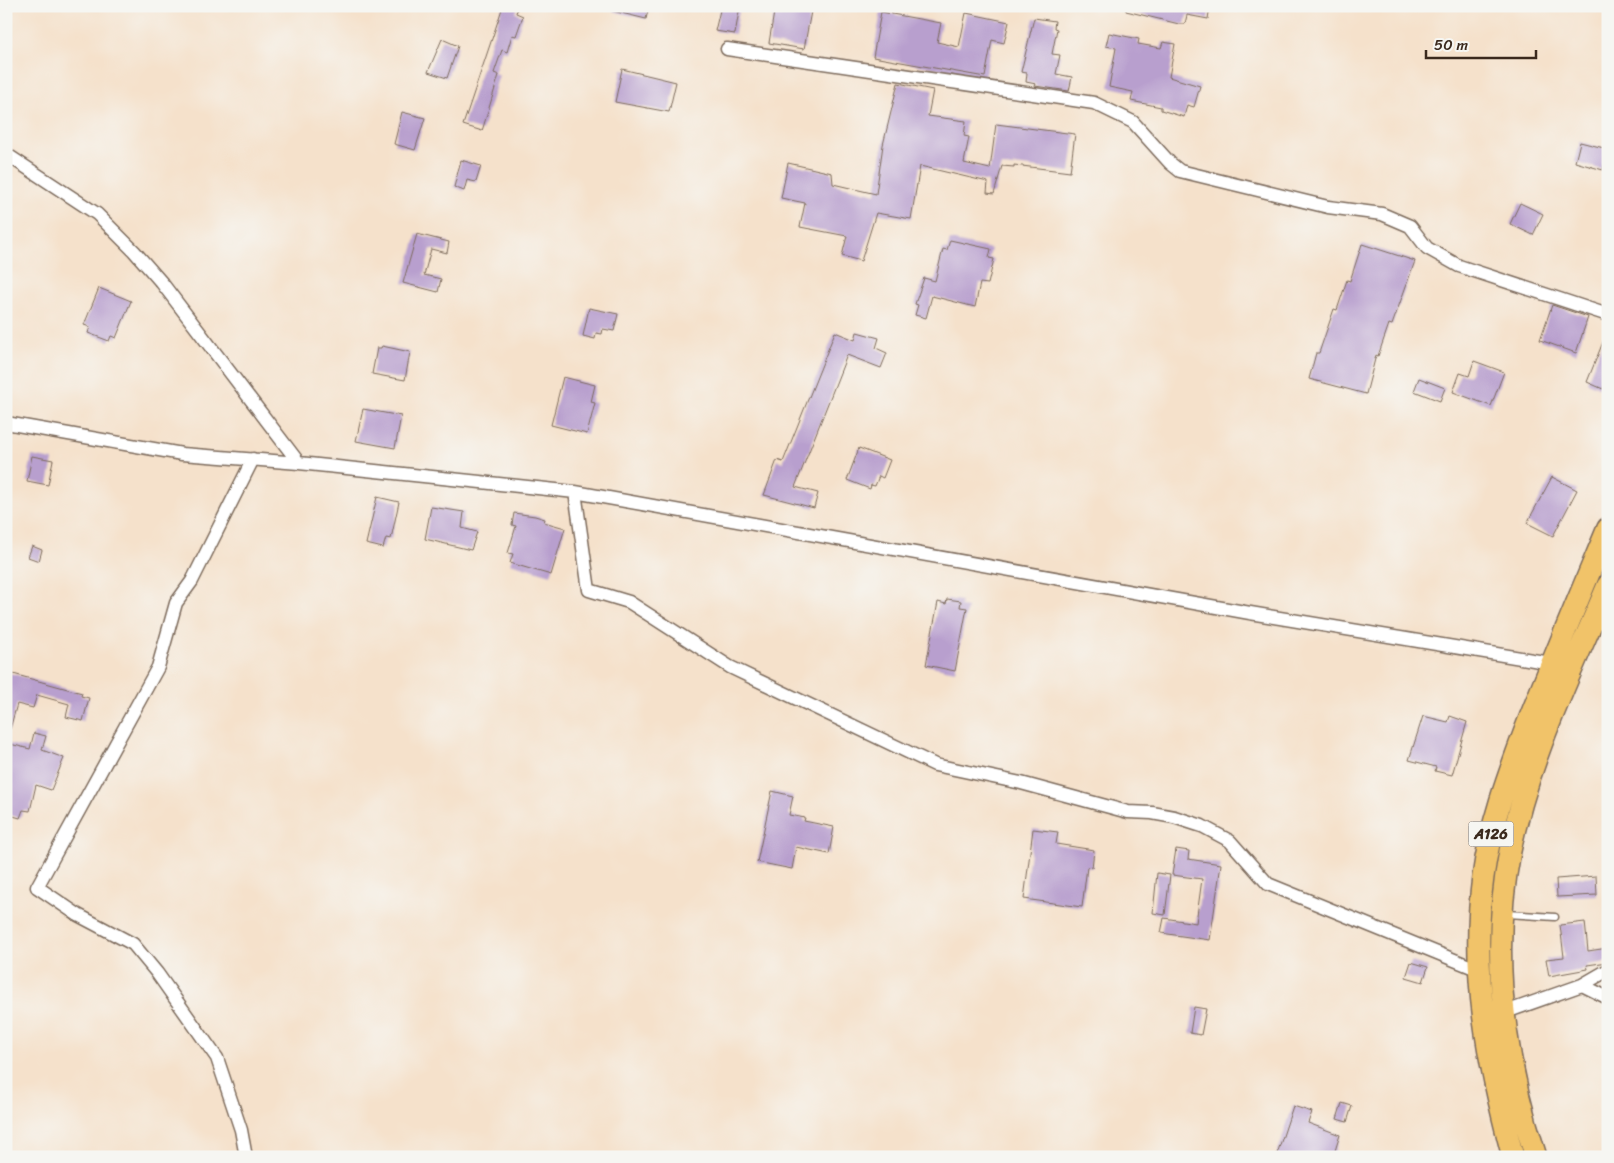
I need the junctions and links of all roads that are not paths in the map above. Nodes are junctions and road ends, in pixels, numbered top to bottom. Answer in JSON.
{"nodes":[{"id":1,"x":727,"y":49,"type":"dead end"},
{"id":2,"x":6,"y":154,"type":"edge"},
{"id":3,"x":1608,"y":316,"type":"edge"},
{"id":4,"x":6,"y":423,"type":"edge"},
{"id":5,"x":253,"y":459,"type":"junction"},
{"id":6,"x":299,"y":463,"type":"junction"},
{"id":7,"x":575,"y":492,"type":"junction"},
{"id":8,"x":1608,"y":528,"type":"edge"},
{"id":9,"x":1608,"y":585,"type":"edge"},
{"id":10,"x":1552,"y":662,"type":"junction"},
{"id":11,"x":1573,"y":669,"type":"junction"},
{"id":12,"x":1502,"y":914,"type":"junction"},
{"id":13,"x":1555,"y":917,"type":"dead end"},
{"id":14,"x":1479,"y":970,"type":"junction"},
{"id":15,"x":1608,"y":970,"type":"edge"},
{"id":16,"x":1582,"y":985,"type":"junction"},
{"id":17,"x":1608,"y":998,"type":"edge"},
{"id":18,"x":1503,"y":1013,"type":"junction"},
{"id":19,"x":246,"y":1157,"type":"edge"},
{"id":20,"x":1513,"y":1157,"type":"edge"},
{"id":21,"x":1536,"y":1157,"type":"edge"}],
"edges":[{"from":1,"to":3,"type":"street"},
{"from":2,"to":6,"type":"street"},
{"from":4,"to":5,"type":"street"},
{"from":5,"to":6,"type":"street"},
{"from":5,"to":19,"type":"street"},
{"from":6,"to":7,"type":"street"},
{"from":7,"to":10,"type":"street"},
{"from":7,"to":14,"type":"street"},
{"from":8,"to":10,"type":"highway","number":"A126"},
{"from":9,"to":11,"type":"highway","number":"A126"},
{"from":10,"to":11,"type":"street"},
{"from":10,"to":14,"type":"highway","number":"A126"},
{"from":11,"to":12,"type":"highway","number":"A126"},
{"from":12,"to":13,"type":"lane"},
{"from":12,"to":18,"type":"highway","number":"A126"},
{"from":14,"to":20,"type":"highway","number":"A126"},
{"from":15,"to":16,"type":"street"},
{"from":16,"to":17,"type":"street"},
{"from":16,"to":18,"type":"street"},
{"from":18,"to":21,"type":"highway","number":"A126"}]}
